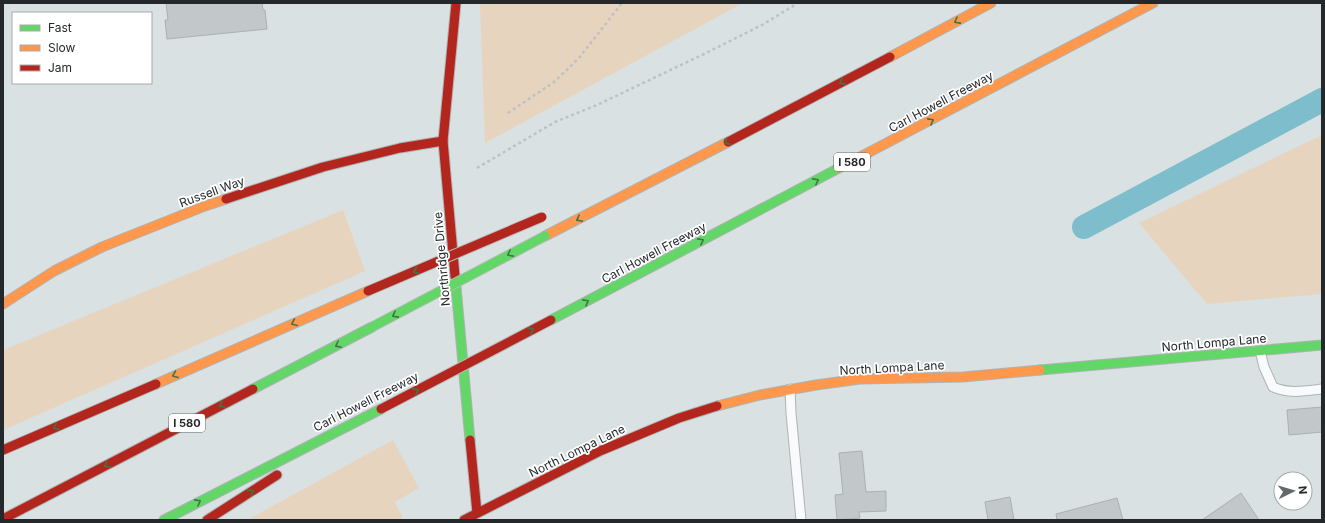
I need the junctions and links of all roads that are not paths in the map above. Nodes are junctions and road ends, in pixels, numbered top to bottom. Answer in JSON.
{"nodes":[{"id":1,"x":456,"y":3,"type":"edge"},
{"id":2,"x":991,"y":3,"type":"edge"},
{"id":3,"x":1153,"y":3,"type":"edge"},
{"id":4,"x":443,"y":141,"type":"junction"},
{"id":5,"x":614,"y":201,"type":"junction"},
{"id":6,"x":578,"y":209,"type":"dead end"},
{"id":7,"x":546,"y":216,"type":"dead end"},
{"id":8,"x":3,"y":304,"type":"edge"},
{"id":9,"x":1322,"y":345,"type":"edge"},
{"id":10,"x":1260,"y":351,"type":"junction"},
{"id":11,"x":790,"y":389,"type":"junction"},
{"id":12,"x":1322,"y":389,"type":"edge"},
{"id":13,"x":381,"y":409,"type":"junction"},
{"id":14,"x":3,"y":450,"type":"edge"},
{"id":15,"x":301,"y":460,"type":"dead end"},
{"id":16,"x":287,"y":469,"type":"dead end"},
{"id":17,"x":477,"y":513,"type":"junction"},
{"id":18,"x":3,"y":519,"type":"edge"},
{"id":19,"x":164,"y":520,"type":"edge"},
{"id":20,"x":207,"y":520,"type":"edge"},
{"id":21,"x":464,"y":520,"type":"edge"},
{"id":22,"x":801,"y":520,"type":"edge"}],
"edges":[{"from":1,"to":4,"type":"main road","name":"Northridge Drive"},
{"from":2,"to":5,"type":"main road","number":"I 580","one_way":true},
{"from":13,"to":3,"type":"main road","name":"Carl Howell Freeway","number":"I 580","one_way":true,"bridge":true},
{"from":4,"to":8,"type":"main road","name":"Russell Way"},
{"from":4,"to":17,"type":"main road","name":"Northridge Drive"},
{"from":5,"to":6,"type":"main road"},
{"from":5,"to":18,"type":"main road","number":"I 580","one_way":true,"bridge":true},
{"from":7,"to":14,"type":"main road","one_way":true,"bridge":true},
{"from":9,"to":10,"type":"main road","name":"North Lompa Lane"},
{"from":10,"to":11,"type":"main road","name":"North Lompa Lane"},
{"from":10,"to":12,"type":"lane"},
{"from":11,"to":17,"type":"main road","name":"North Lompa Lane"},
{"from":11,"to":22,"type":"lane"},
{"from":13,"to":15,"type":"main road"},
{"from":19,"to":13,"type":"main road","name":"Carl Howell Freeway","number":"I 580","one_way":true},
{"from":20,"to":16,"type":"main road","one_way":true},
{"from":17,"to":21,"type":"main road","name":"North Lompa Lane"}]}
